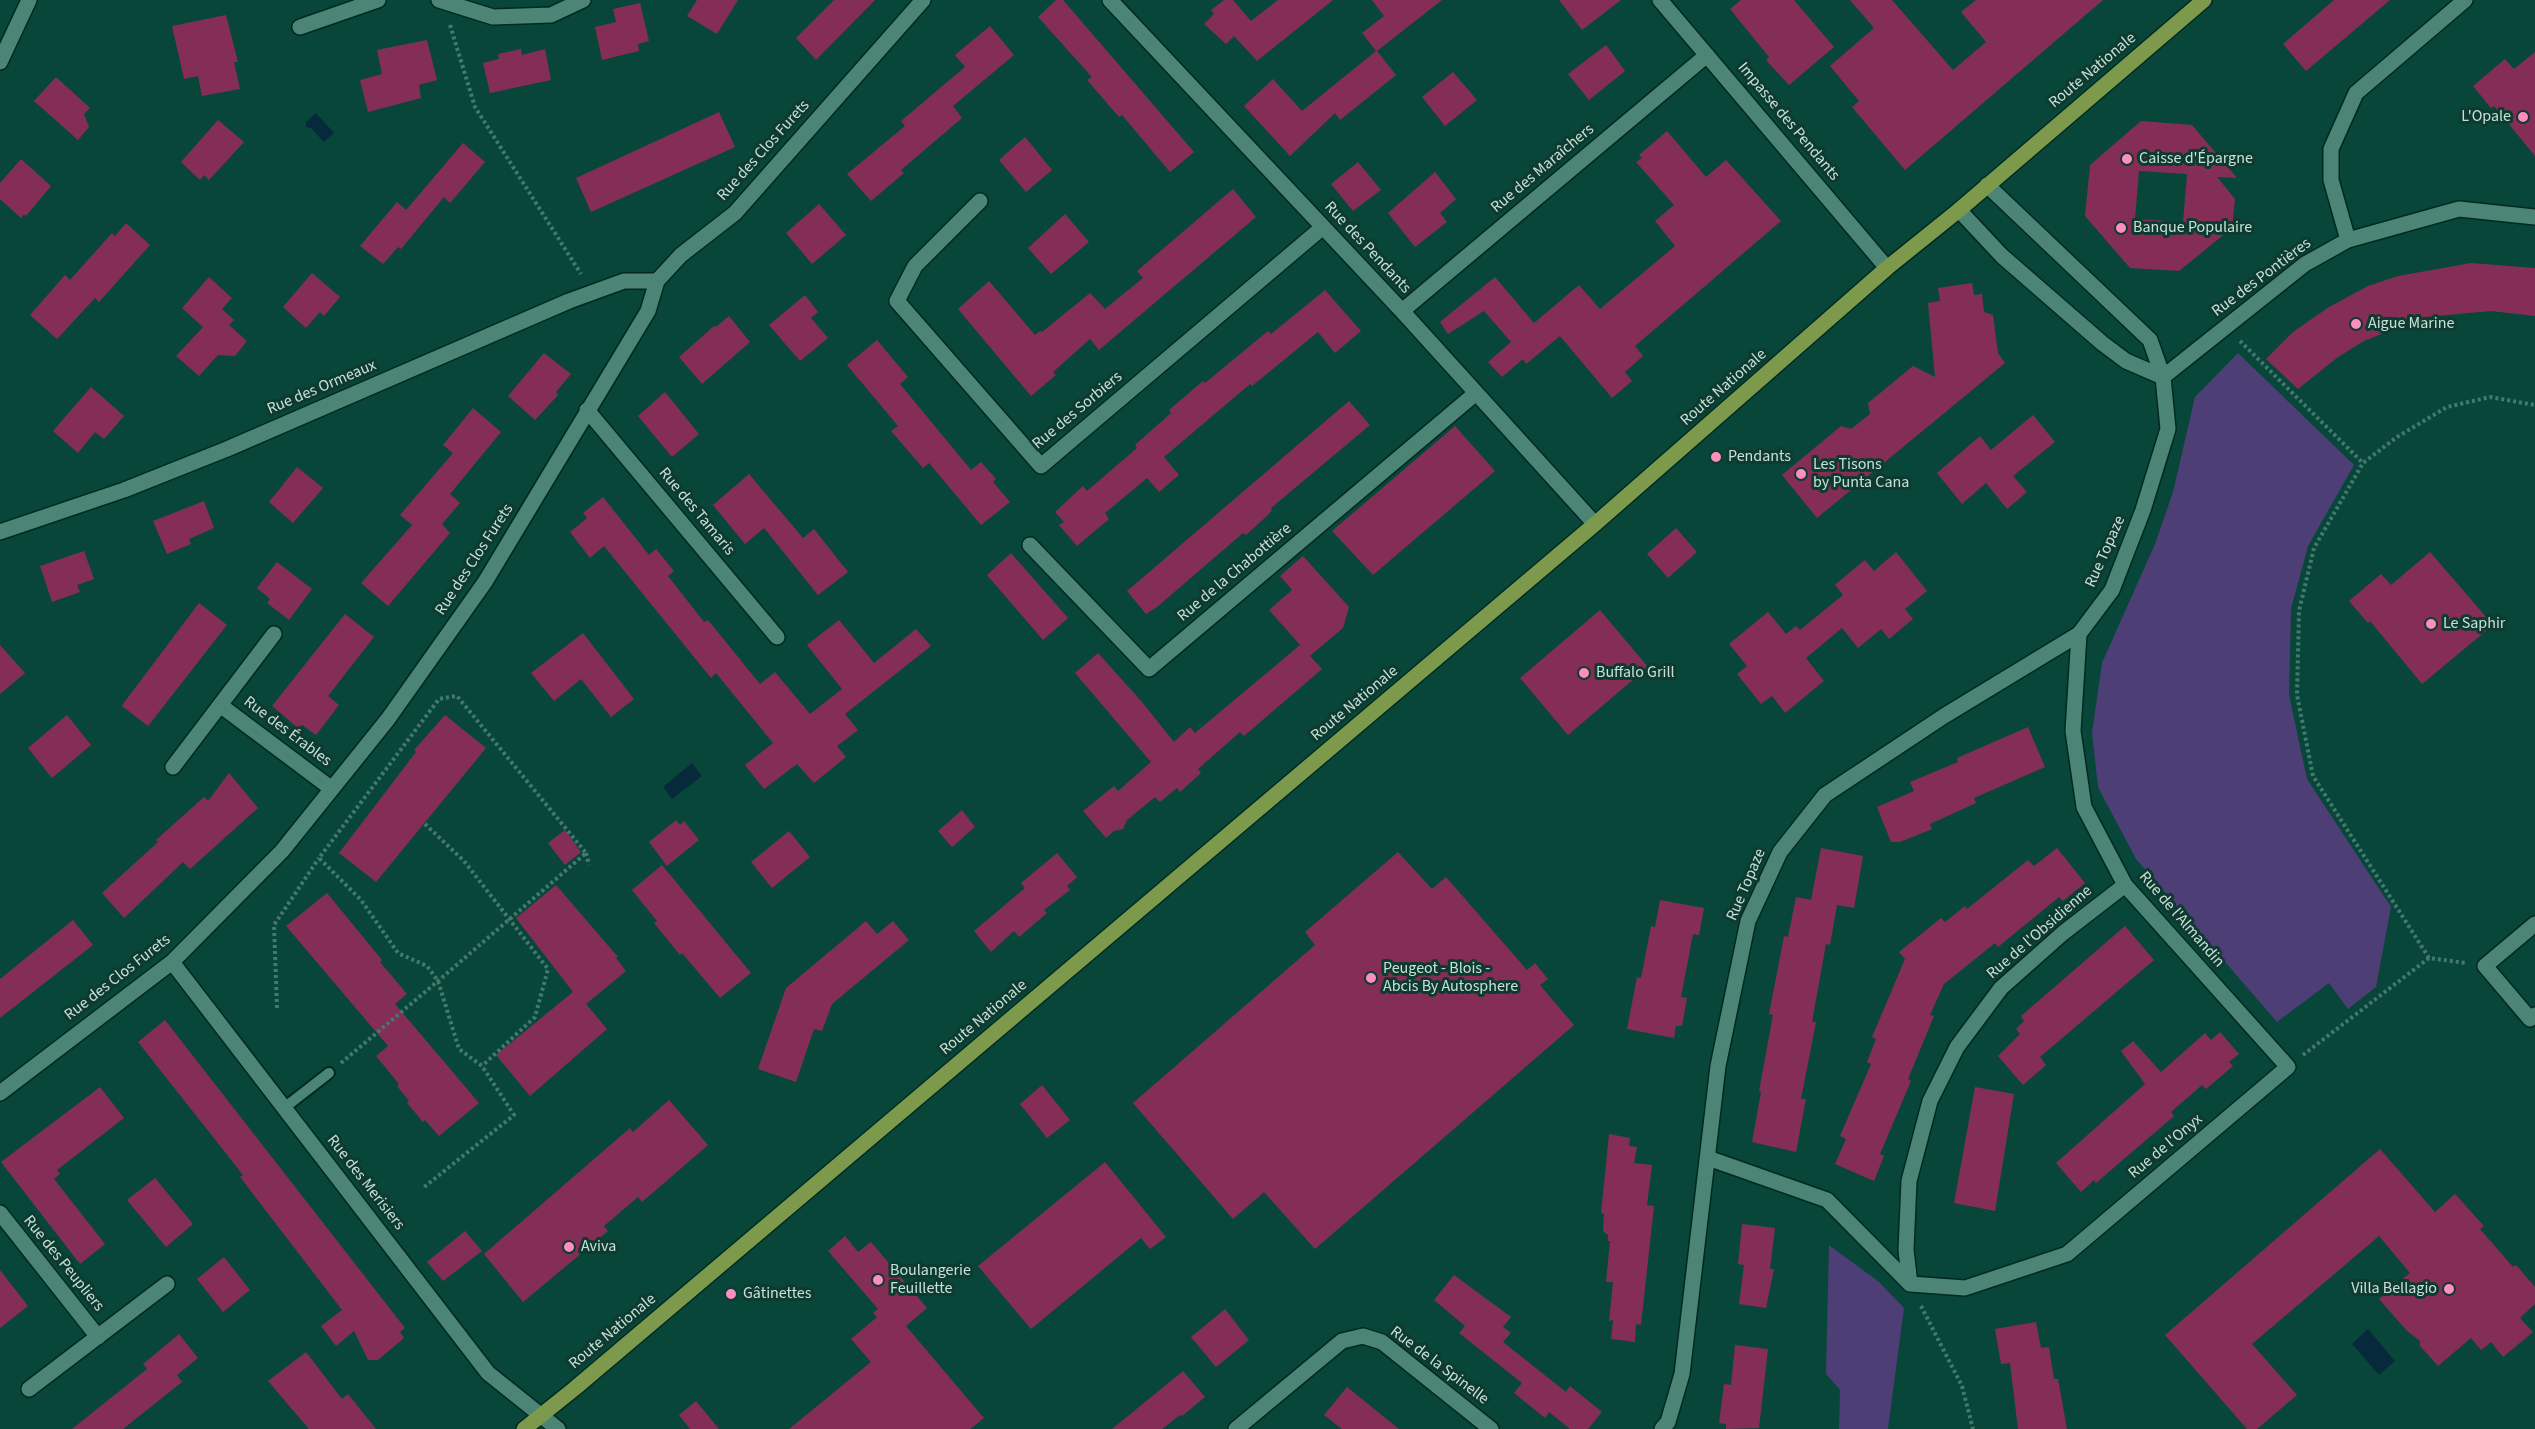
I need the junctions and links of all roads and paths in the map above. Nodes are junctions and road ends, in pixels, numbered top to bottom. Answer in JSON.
{"nodes":[{"id":1,"x":29,"y":0,"type":"edge"},
{"id":2,"x":378,"y":0,"type":"edge"},
{"id":3,"x":584,"y":0,"type":"edge"},
{"id":4,"x":923,"y":0,"type":"edge"},
{"id":5,"x":1110,"y":0,"type":"edge"},
{"id":6,"x":1660,"y":0,"type":"edge"},
{"id":7,"x":2204,"y":0,"type":"edge"},
{"id":8,"x":2465,"y":0,"type":"edge"},
{"id":9,"x":441,"y":1,"type":"edge"},
{"id":10,"x":300,"y":27,"type":"dead end"},
{"id":11,"x":1707,"y":55,"type":"junction"},
{"id":12,"x":0,"y":62,"type":"edge"},
{"id":13,"x":1987,"y":185,"type":"junction"},
{"id":14,"x":980,"y":201,"type":"dead end"},
{"id":15,"x":1959,"y":210,"type":"junction"},
{"id":16,"x":2535,"y":218,"type":"edge"},
{"id":17,"x":1323,"y":227,"type":"junction"},
{"id":18,"x":2348,"y":240,"type":"junction"},
{"id":19,"x":1887,"y":268,"type":"junction"},
{"id":20,"x":657,"y":281,"type":"junction"},
{"id":21,"x":592,"y":293,"type":"junction"},
{"id":22,"x":1402,"y":311,"type":"junction"},
{"id":23,"x":2226,"y":327,"type":"junction"},
{"id":24,"x":2163,"y":377,"type":"junction"},
{"id":25,"x":1476,"y":393,"type":"junction"},
{"id":26,"x":2535,"y":405,"type":"edge"},
{"id":27,"x":587,"y":410,"type":"junction"},
{"id":28,"x":2363,"y":463,"type":"junction"},
{"id":29,"x":1595,"y":524,"type":"junction"},
{"id":30,"x":0,"y":532,"type":"edge"},
{"id":31,"x":1030,"y":545,"type":"dead end"},
{"id":32,"x":274,"y":634,"type":"dead end"},
{"id":33,"x":2079,"y":634,"type":"junction"},
{"id":34,"x":777,"y":637,"type":"dead end"},
{"id":35,"x":220,"y":705,"type":"junction"},
{"id":36,"x":173,"y":767,"type":"dead end"},
{"id":37,"x":332,"y":789,"type":"junction"},
{"id":38,"x":425,"y":824,"type":"dead end"},
{"id":39,"x":586,"y":853,"type":"junction"},
{"id":40,"x":319,"y":858,"type":"junction"},
{"id":41,"x":589,"y":865,"type":"dead end"},
{"id":42,"x":2125,"y":885,"type":"junction"},
{"id":43,"x":509,"y":920,"type":"junction"},
{"id":44,"x":2535,"y":924,"type":"edge"},
{"id":45,"x":2429,"y":958,"type":"junction"},
{"id":46,"x":172,"y":962,"type":"junction"},
{"id":47,"x":2485,"y":966,"type":"junction"},
{"id":48,"x":438,"y":981,"type":"junction"},
{"id":49,"x":277,"y":1008,"type":"dead end"},
{"id":50,"x":2535,"y":1015,"type":"edge"},
{"id":51,"x":482,"y":1066,"type":"junction"},
{"id":52,"x":2288,"y":1067,"type":"junction"},
{"id":53,"x":329,"y":1073,"type":"joint"},
{"id":54,"x":0,"y":1092,"type":"edge"},
{"id":55,"x":285,"y":1108,"type":"junction"},
{"id":56,"x":1707,"y":1158,"type":"junction"},
{"id":57,"x":423,"y":1188,"type":"dead end"},
{"id":58,"x":0,"y":1214,"type":"edge"},
{"id":59,"x":167,"y":1284,"type":"dead end"},
{"id":60,"x":1910,"y":1284,"type":"junction"},
{"id":61,"x":98,"y":1337,"type":"junction"},
{"id":62,"x":29,"y":1389,"type":"dead end"},
{"id":63,"x":541,"y":1415,"type":"junction"},
{"id":64,"x":524,"y":1429,"type":"edge"},
{"id":65,"x":558,"y":1429,"type":"edge"},
{"id":66,"x":1236,"y":1429,"type":"edge"},
{"id":67,"x":1491,"y":1429,"type":"edge"},
{"id":68,"x":1662,"y":1429,"type":"edge"},
{"id":69,"x":1973,"y":1429,"type":"edge"}],
"edges":[{"from":1,"to":12,"type":"street"},
{"from":2,"to":10,"type":"street"},
{"from":3,"to":9,"type":"street"},
{"from":4,"to":20,"type":"street","name":"Rue des Clos Furets"},
{"from":5,"to":17,"type":"street","name":"Rue des Pendants"},
{"from":6,"to":11,"type":"street","name":"Impasse des Pendants"},
{"from":7,"to":13,"type":"main road","name":"Route Nationale"},
{"from":8,"to":18,"type":"street"},
{"from":9,"to":21,"type":"path"},
{"from":11,"to":19,"type":"street","name":"Impasse des Pendants"},
{"from":11,"to":22,"type":"street","name":"Rue des Maraîchers"},
{"from":13,"to":15,"type":"main road","name":"Route Nationale"},
{"from":13,"to":24,"type":"street","name":"Rue Topaze"},
{"from":14,"to":17,"type":"street","name":"Rue des Sorbiers"},
{"from":15,"to":19,"type":"main road","name":"Route Nationale"},
{"from":15,"to":24,"type":"street"},
{"from":16,"to":18,"type":"street","name":"Rue des Pontières"},
{"from":17,"to":22,"type":"street","name":"Rue des Pendants"},
{"from":18,"to":23,"type":"street","name":"Rue des Pontières"},
{"from":19,"to":29,"type":"main road","name":"Route Nationale"},
{"from":20,"to":21,"type":"street","name":"Rue des Ormeaux"},
{"from":20,"to":27,"type":"street","name":"Rue des Clos Furets"},
{"from":21,"to":30,"type":"street","name":"Rue des Ormeaux"},
{"from":22,"to":25,"type":"street","name":"Rue des Pendants"},
{"from":23,"to":24,"type":"street","name":"Rue des Pontières"},
{"from":23,"to":28,"type":"path"},
{"from":24,"to":33,"type":"street","name":"Rue Topaze"},
{"from":25,"to":29,"type":"street","name":"Rue des Pendants"},
{"from":25,"to":31,"type":"street","name":"Rue de la Chabottière"},
{"from":26,"to":28,"type":"path"},
{"from":27,"to":34,"type":"street","name":"Rue des Tamaris"},
{"from":27,"to":37,"type":"street","name":"Rue des Clos Furets"},
{"from":28,"to":45,"type":"path"},
{"from":29,"to":63,"type":"main road","name":"Route Nationale"},
{"from":32,"to":35,"type":"street","name":"Rue des Érables"},
{"from":33,"to":42,"type":"street","name":"Rue de l'Almandin"},
{"from":33,"to":56,"type":"street","name":"Rue Topaze"},
{"from":35,"to":36,"type":"street","name":"Rue des Érables"},
{"from":35,"to":37,"type":"street","name":"Rue des Érables"},
{"from":37,"to":46,"type":"street","name":"Rue des Clos Furets"},
{"from":38,"to":43,"type":"path"},
{"from":39,"to":40,"type":"path"},
{"from":39,"to":41,"type":"path"},
{"from":39,"to":43,"type":"path"},
{"from":40,"to":48,"type":"path"},
{"from":40,"to":49,"type":"path"},
{"from":42,"to":52,"type":"street","name":"Rue de l'Almandin"},
{"from":42,"to":60,"type":"street","name":"Rue de l'Obsidienne"},
{"from":43,"to":48,"type":"path"},
{"from":43,"to":51,"type":"path"},
{"from":44,"to":47,"type":"street"},
{"from":45,"to":47,"type":"path"},
{"from":45,"to":52,"type":"path"},
{"from":46,"to":54,"type":"street","name":"Rue des Clos Furets"},
{"from":46,"to":55,"type":"street","name":"Rue des Merisiers"},
{"from":47,"to":50,"type":"street"},
{"from":48,"to":51,"type":"path"},
{"from":48,"to":53,"type":"path"},
{"from":51,"to":57,"type":"path"},
{"from":52,"to":60,"type":"street","name":"Rue de l'Onyx"},
{"from":53,"to":55,"type":"lane"},
{"from":55,"to":63,"type":"street","name":"Rue des Merisiers"},
{"from":56,"to":60,"type":"street"},
{"from":56,"to":68,"type":"street","name":"Rue Topaze"},
{"from":58,"to":61,"type":"street","name":"Rue des Peupliers"},
{"from":59,"to":61,"type":"street","name":"Rue des Peupliers"},
{"from":60,"to":69,"type":"path"},
{"from":61,"to":62,"type":"street","name":"Rue des Peupliers"},
{"from":63,"to":64,"type":"main road","name":"Route Nationale"},
{"from":63,"to":65,"type":"street","name":"Rue des Merisiers"},
{"from":66,"to":67,"type":"street","name":"Rue de la Spinelle"}]}
